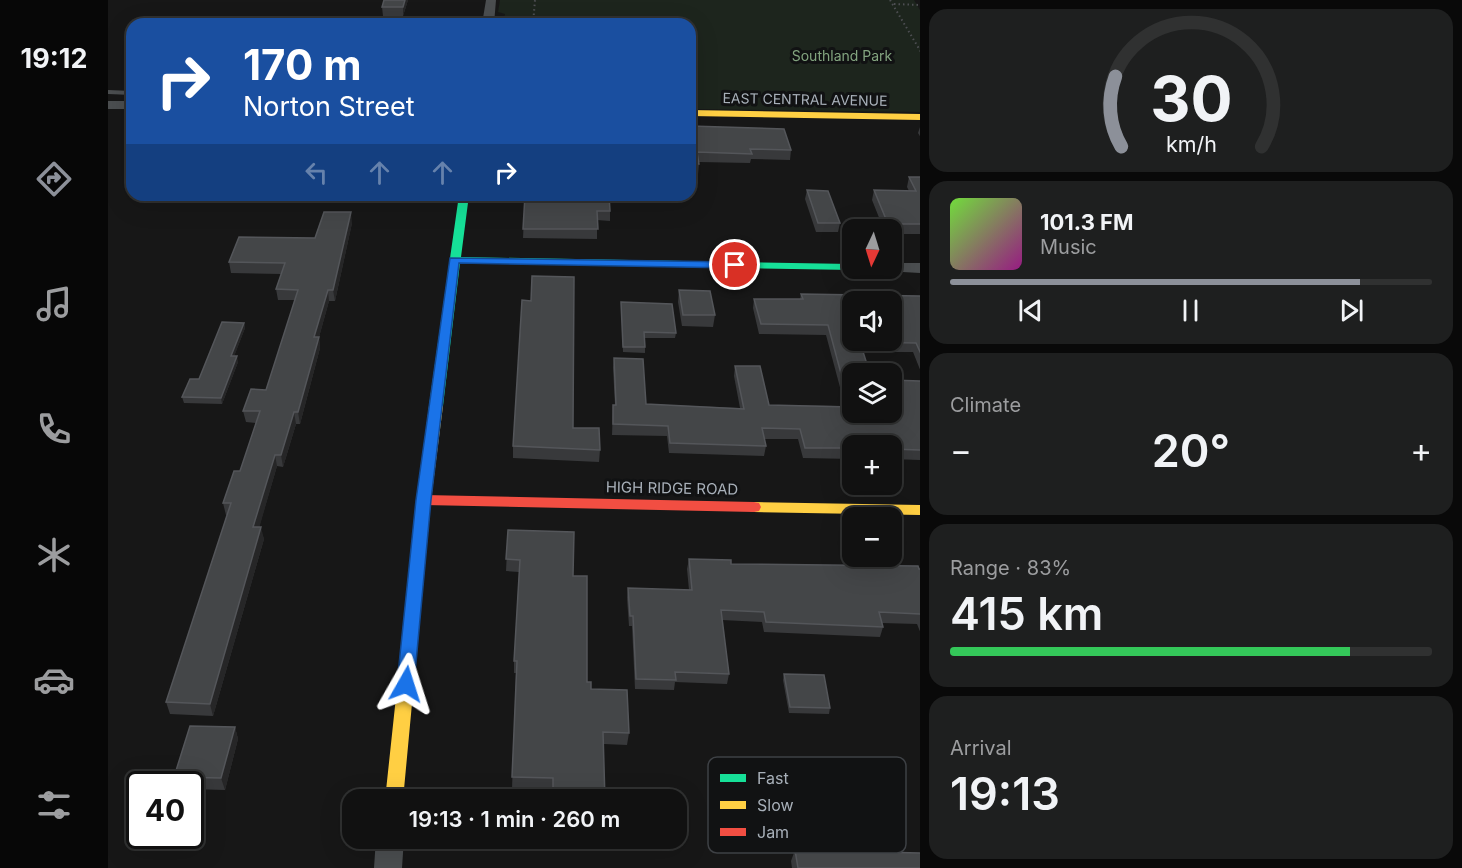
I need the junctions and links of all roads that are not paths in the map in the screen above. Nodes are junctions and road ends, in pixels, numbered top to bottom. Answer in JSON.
{"nodes":[{"id":1,"x":491,"y":0,"type":"edge"},
{"id":2,"x":490,"y":18,"type":"edge"},
{"id":3,"x":108,"y":92,"type":"edge"},
{"id":4,"x":126,"y":93,"type":"edge"},
{"id":5,"x":108,"y":105,"type":"edge"},
{"id":6,"x":126,"y":105,"type":"edge"},
{"id":7,"x":696,"y":113,"type":"edge"},
{"id":8,"x":920,"y":117,"type":"edge"},
{"id":9,"x":464,"y":201,"type":"edge"},
{"id":10,"x":454,"y":260,"type":"junction"},
{"id":11,"x":842,"y":267,"type":"edge"},
{"id":12,"x":902,"y":268,"type":"edge"},
{"id":13,"x":920,"y":268,"type":"edge"},
{"id":14,"x":424,"y":500,"type":"junction"},
{"id":15,"x":920,"y":510,"type":"edge"},
{"id":16,"x":395,"y":789,"type":"edge"},
{"id":17,"x":389,"y":849,"type":"edge"},
{"id":18,"x":388,"y":868,"type":"edge"}],
"edges":[{"from":1,"to":2,"type":"street"},
{"from":3,"to":4,"type":"lane"},
{"from":5,"to":6,"type":"street"},
{"from":7,"to":8,"type":"street","name":"EAST CENTRAL AVENUE"},
{"from":9,"to":10,"type":"street"},
{"from":10,"to":11,"type":"street"},
{"from":10,"to":14,"type":"street"},
{"from":12,"to":13,"type":"street"},
{"from":14,"to":15,"type":"street","name":"HIGH RIDGE ROAD"},
{"from":14,"to":16,"type":"street"},
{"from":17,"to":18,"type":"street"}]}
